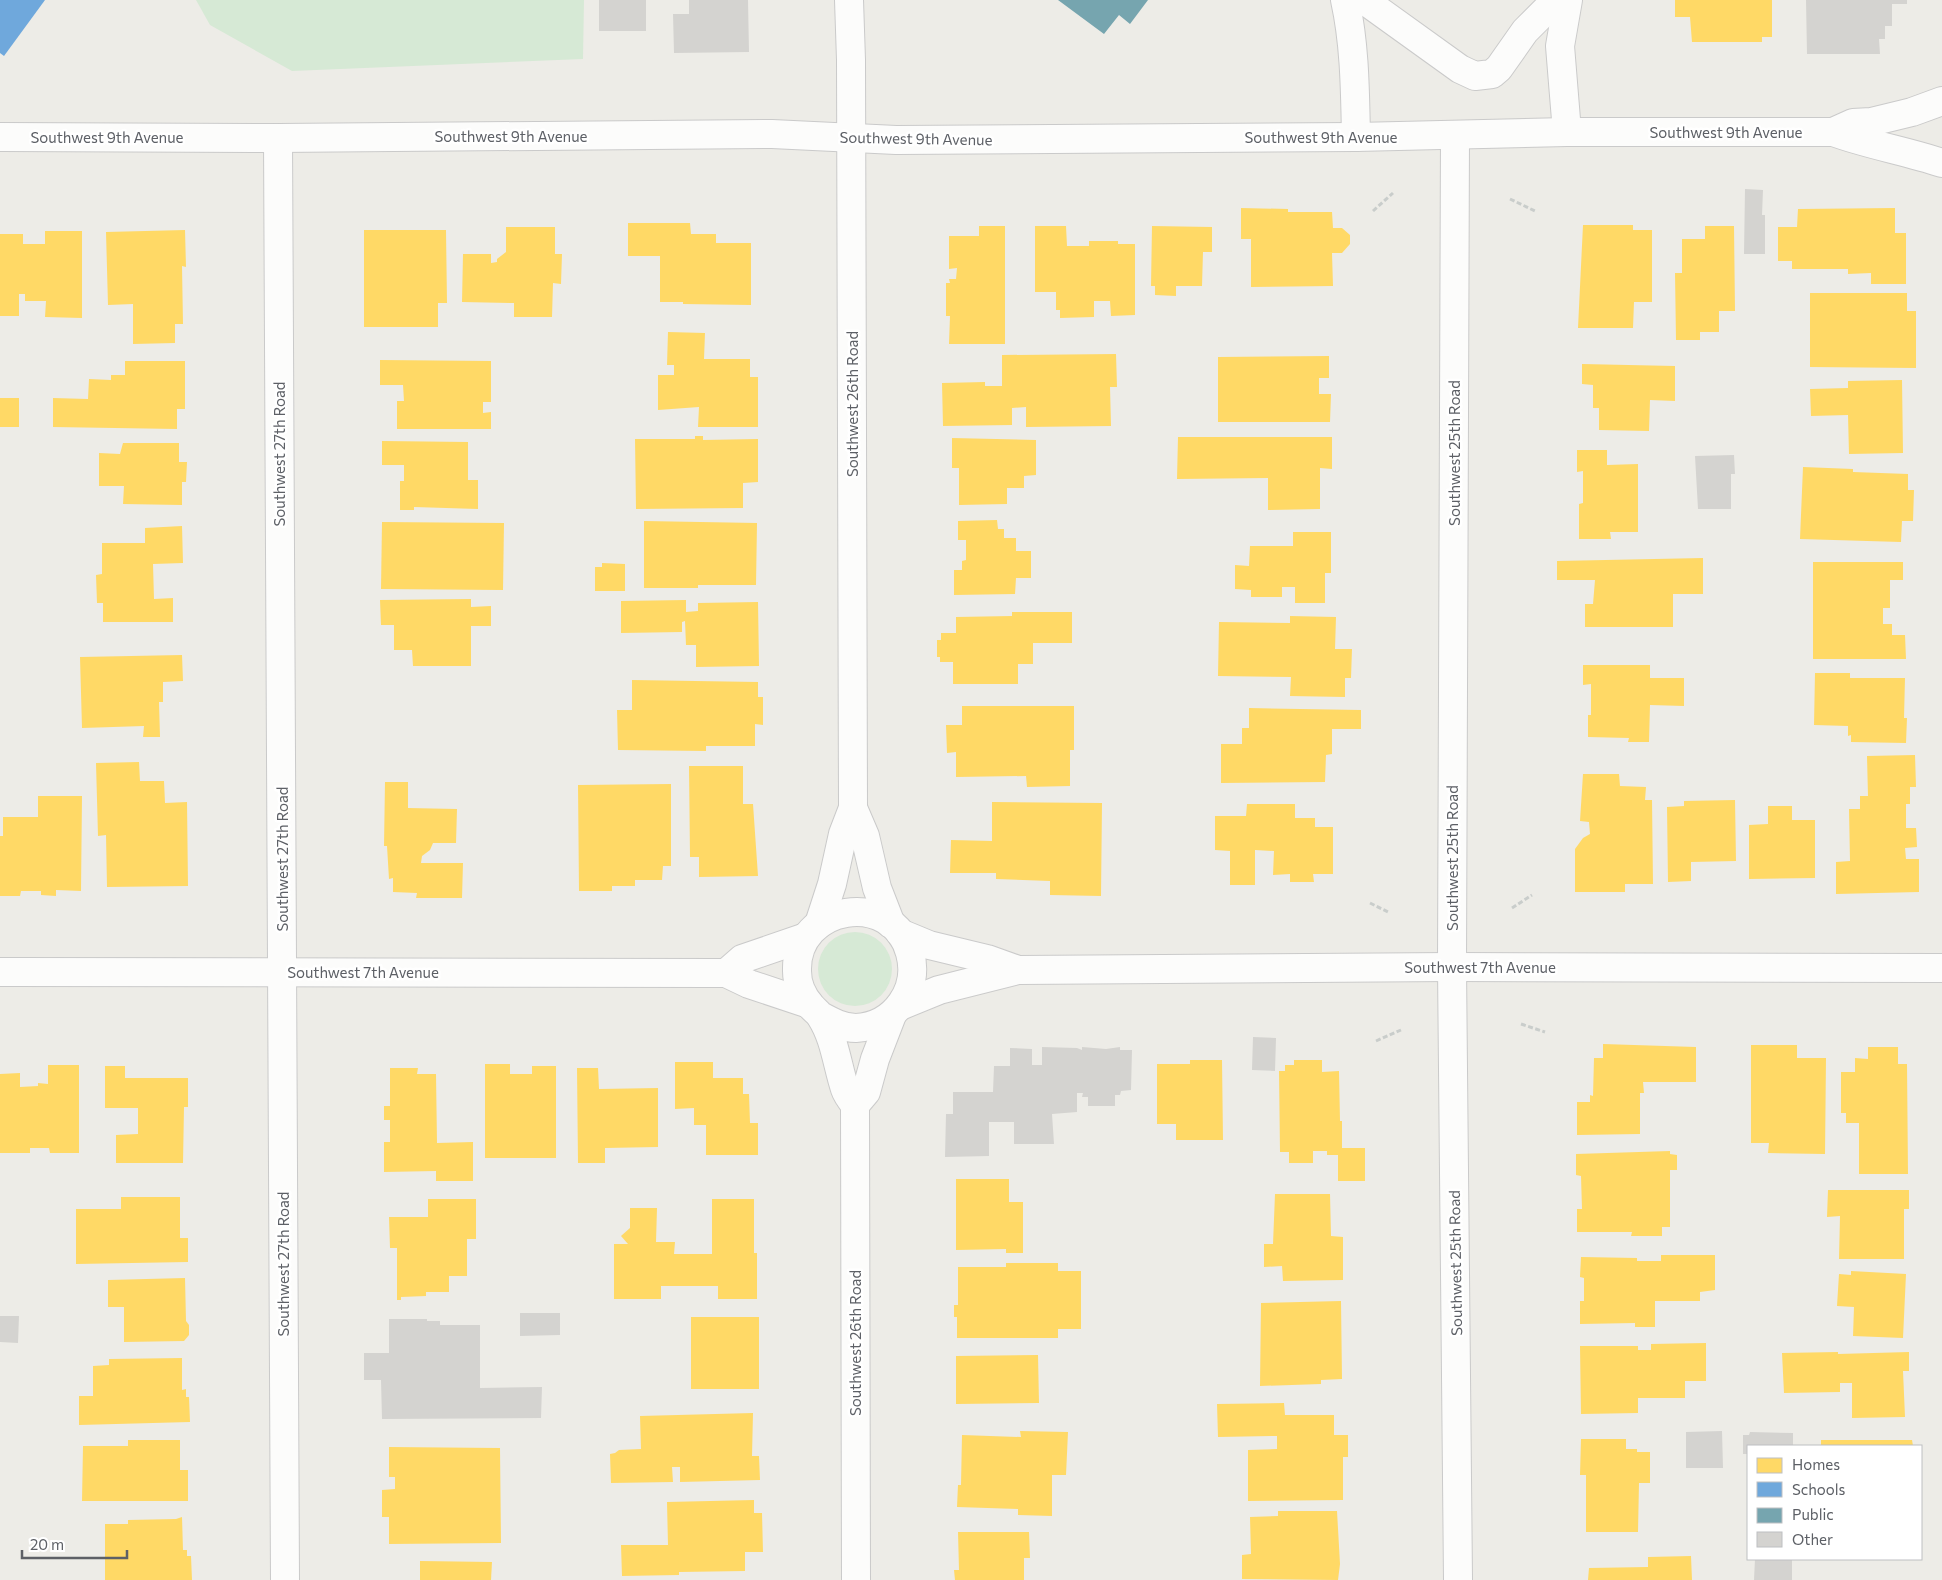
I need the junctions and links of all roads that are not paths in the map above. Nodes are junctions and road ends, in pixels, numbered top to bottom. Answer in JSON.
{"nodes":[{"id":1,"x":849,"y":0,"type":"edge"},
{"id":2,"x":1345,"y":0,"type":"edge"},
{"id":3,"x":1364,"y":0,"type":"edge"},
{"id":4,"x":1556,"y":0,"type":"edge"},
{"id":5,"x":1568,"y":0,"type":"edge"},
{"id":6,"x":1942,"y":101,"type":"edge"},
{"id":7,"x":1567,"y":132,"type":"junction"},
{"id":8,"x":1833,"y":132,"type":"junction"},
{"id":9,"x":1455,"y":136,"type":"junction"},
{"id":10,"x":0,"y":137,"type":"edge"},
{"id":11,"x":1356,"y":137,"type":"junction"},
{"id":12,"x":278,"y":138,"type":"junction"},
{"id":13,"x":851,"y":138,"type":"junction"},
{"id":14,"x":1942,"y":163,"type":"edge"},
{"id":15,"x":853,"y":808,"type":"junction"},
{"id":16,"x":895,"y":928,"type":"junction"},
{"id":17,"x":813,"y":930,"type":"junction"},
{"id":18,"x":1452,"y":967,"type":"junction"},
{"id":19,"x":1942,"y":968,"type":"edge"},
{"id":20,"x":1018,"y":970,"type":"junction"},
{"id":21,"x":282,"y":971,"type":"junction"},
{"id":22,"x":0,"y":972,"type":"edge"},
{"id":23,"x":726,"y":973,"type":"junction"},
{"id":24,"x":815,"y":1010,"type":"junction"},
{"id":25,"x":896,"y":1010,"type":"junction"},
{"id":26,"x":855,"y":1105,"type":"junction"},
{"id":27,"x":285,"y":1580,"type":"edge"},
{"id":28,"x":856,"y":1580,"type":"edge"},
{"id":29,"x":1458,"y":1580,"type":"edge"}],
"edges":[{"from":1,"to":13,"type":"street","name":"Southwest 26th Road"},
{"from":2,"to":11,"type":"street"},
{"from":3,"to":4,"type":"street"},
{"from":5,"to":7,"type":"street"},
{"from":6,"to":8,"type":"street","name":"Southwest 9th Avenue"},
{"from":7,"to":8,"type":"street","name":"Southwest 9th Avenue"},
{"from":7,"to":9,"type":"street","name":"Southwest 9th Avenue"},
{"from":8,"to":14,"type":"street","name":"Southwest 9th Avenue"},
{"from":9,"to":11,"type":"street","name":"Southwest 9th Avenue"},
{"from":9,"to":18,"type":"street","name":"Southwest 25th Road"},
{"from":10,"to":12,"type":"street","name":"Southwest 9th Avenue"},
{"from":11,"to":13,"type":"street","name":"Southwest 9th Avenue"},
{"from":12,"to":13,"type":"street","name":"Southwest 9th Avenue"},
{"from":12,"to":21,"type":"street","name":"Southwest 27th Road"},
{"from":13,"to":15,"type":"street","name":"Southwest 26th Road"},
{"from":15,"to":16,"type":"street","name":"Southwest 26th Road"},
{"from":15,"to":17,"type":"street","name":"Southwest 26th Road"},
{"from":16,"to":17,"type":"street"},
{"from":16,"to":20,"type":"street","name":"Southwest 7th Avenue"},
{"from":16,"to":25,"type":"street"},
{"from":17,"to":23,"type":"street"},
{"from":17,"to":24,"type":"street"},
{"from":18,"to":19,"type":"street","name":"Southwest 7th Avenue"},
{"from":18,"to":20,"type":"street","name":"Southwest 7th Avenue"},
{"from":18,"to":29,"type":"street","name":"Southwest 25th Road"},
{"from":20,"to":25,"type":"street","name":"Southwest 7th Avenue"},
{"from":21,"to":22,"type":"street","name":"Southwest 7th Avenue"},
{"from":21,"to":23,"type":"street","name":"Southwest 7th Avenue"},
{"from":21,"to":27,"type":"street","name":"Southwest 27th Road"},
{"from":23,"to":24,"type":"street","name":"Southwest 7th Avenue"},
{"from":24,"to":25,"type":"street"},
{"from":24,"to":26,"type":"street","name":"Southwest 26th Road"},
{"from":25,"to":26,"type":"street"},
{"from":26,"to":28,"type":"street","name":"Southwest 26th Road"}]}
